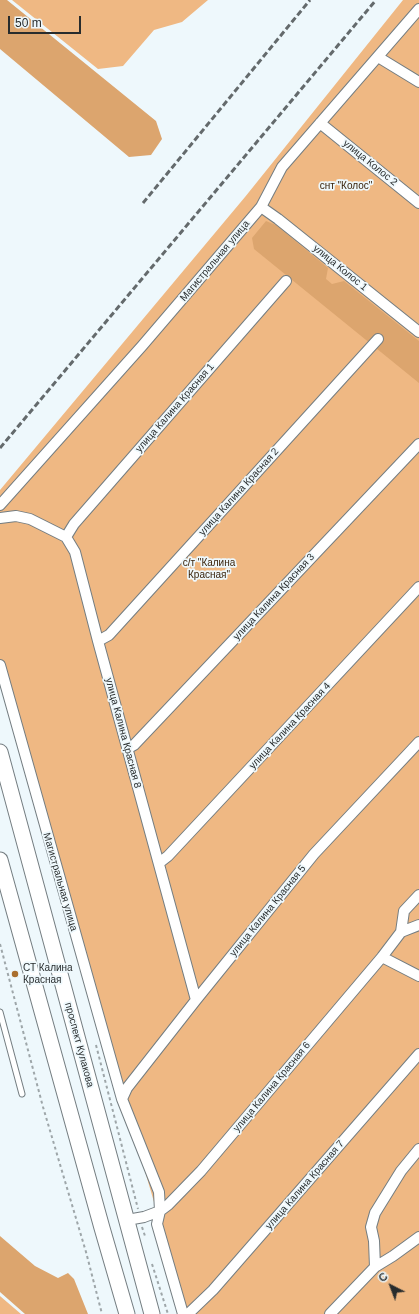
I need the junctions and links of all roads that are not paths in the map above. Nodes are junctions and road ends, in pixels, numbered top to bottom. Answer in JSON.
{"nodes":[{"id":1,"x":419,"y":9,"type":"edge"},
{"id":2,"x":378,"y":57,"type":"junction"},
{"id":3,"x":419,"y":82,"type":"edge"},
{"id":4,"x":320,"y":123,"type":"junction"},
{"id":5,"x":419,"y":203,"type":"edge"},
{"id":6,"x":261,"y":207,"type":"junction"},
{"id":7,"x":286,"y":281,"type":"dead end"},
{"id":8,"x":419,"y":332,"type":"edge"},
{"id":9,"x":378,"y":339,"type":"dead end"},
{"id":10,"x":419,"y":444,"type":"edge"},
{"id":11,"x":0,"y":505,"type":"edge"},
{"id":12,"x":0,"y":518,"type":"edge"},
{"id":13,"x":66,"y":537,"type":"junction"},
{"id":14,"x":419,"y":587,"type":"edge"},
{"id":15,"x":98,"y":641,"type":"junction"},
{"id":16,"x":0,"y":665,"type":"edge"},
{"id":17,"x":419,"y":742,"type":"edge"},
{"id":18,"x":127,"y":749,"type":"junction"},
{"id":19,"x":0,"y":752,"type":"edge"},
{"id":20,"x":0,"y":861,"type":"edge"},
{"id":21,"x":158,"y":863,"type":"junction"},
{"id":22,"x":419,"y":895,"type":"edge"},
{"id":23,"x":419,"y":925,"type":"edge"},
{"id":24,"x":401,"y":932,"type":"junction"},
{"id":25,"x":382,"y":957,"type":"junction"},
{"id":26,"x":419,"y":976,"type":"edge"},
{"id":27,"x":196,"y":1000,"type":"junction"},
{"id":28,"x":0,"y":1012,"type":"edge"},
{"id":29,"x":419,"y":1054,"type":"edge"},
{"id":30,"x":22,"y":1094,"type":"dead end"},
{"id":31,"x":122,"y":1099,"type":"junction"},
{"id":32,"x":419,"y":1149,"type":"edge"},
{"id":33,"x":160,"y":1211,"type":"junction"},
{"id":34,"x":127,"y":1220,"type":"junction"},
{"id":35,"x":419,"y":1237,"type":"edge"},
{"id":36,"x":374,"y":1267,"type":"junction"},
{"id":37,"x":127,"y":1314,"type":"edge"},
{"id":38,"x":152,"y":1314,"type":"edge"},
{"id":39,"x":183,"y":1314,"type":"edge"},
{"id":40,"x":188,"y":1314,"type":"edge"},
{"id":41,"x":330,"y":1314,"type":"edge"}],
"edges":[{"from":1,"to":2,"type":"street","name":"Магистральная улица"},
{"from":2,"to":3,"type":"street"},
{"from":2,"to":4,"type":"street","name":"Магистральная улица"},
{"from":4,"to":5,"type":"street","name":"улица Колос 2"},
{"from":4,"to":6,"type":"street","name":"Магистральная улица"},
{"from":6,"to":8,"type":"street","name":"улица Колос 1"},
{"from":6,"to":11,"type":"street","name":"Магистральная улица"},
{"from":7,"to":13,"type":"street","name":"улица Калина Красная 1"},
{"from":9,"to":15,"type":"street","name":"улица Калина Красная 2"},
{"from":10,"to":18,"type":"street","name":"улица Калина Красная 3"},
{"from":12,"to":13,"type":"street"},
{"from":13,"to":15,"type":"street","name":"улица Калина Красная 8"},
{"from":14,"to":21,"type":"street","name":"улица Калина Красная 4"},
{"from":15,"to":18,"type":"street","name":"улица Калина Красная 8"},
{"from":16,"to":31,"type":"street","name":"Магистральная улица"},
{"from":17,"to":27,"type":"street","name":"улица Калина Красная 5"},
{"from":18,"to":21,"type":"street","name":"улица Калина Красная 8"},
{"from":19,"to":34,"type":"main road","name":"проспект Кулакова"},
{"from":20,"to":37,"type":"main road"},
{"from":21,"to":27,"type":"street","name":"улица Калина Красная 8"},
{"from":22,"to":24,"type":"street","name":"улица Калина Красная 6"},
{"from":23,"to":24,"type":"street"},
{"from":24,"to":25,"type":"street","name":"улица Калина Красная 6"},
{"from":25,"to":26,"type":"street"},
{"from":25,"to":33,"type":"street","name":"улица Калина Красная 6"},
{"from":27,"to":31,"type":"street","name":"улица Калина Красная 5"},
{"from":28,"to":30,"type":"lane"},
{"from":29,"to":40,"type":"street","name":"улица Калина Красная 7"},
{"from":31,"to":33,"type":"street","name":"Магистральная улица"},
{"from":32,"to":36,"type":"street"},
{"from":33,"to":34,"type":"street","name":"улица Калина Красная 6"},
{"from":33,"to":39,"type":"street","name":"Магистральная улица"},
{"from":34,"to":38,"type":"main road","name":"проспект Кулакова"},
{"from":35,"to":36,"type":"street"},
{"from":36,"to":41,"type":"street"}]}
